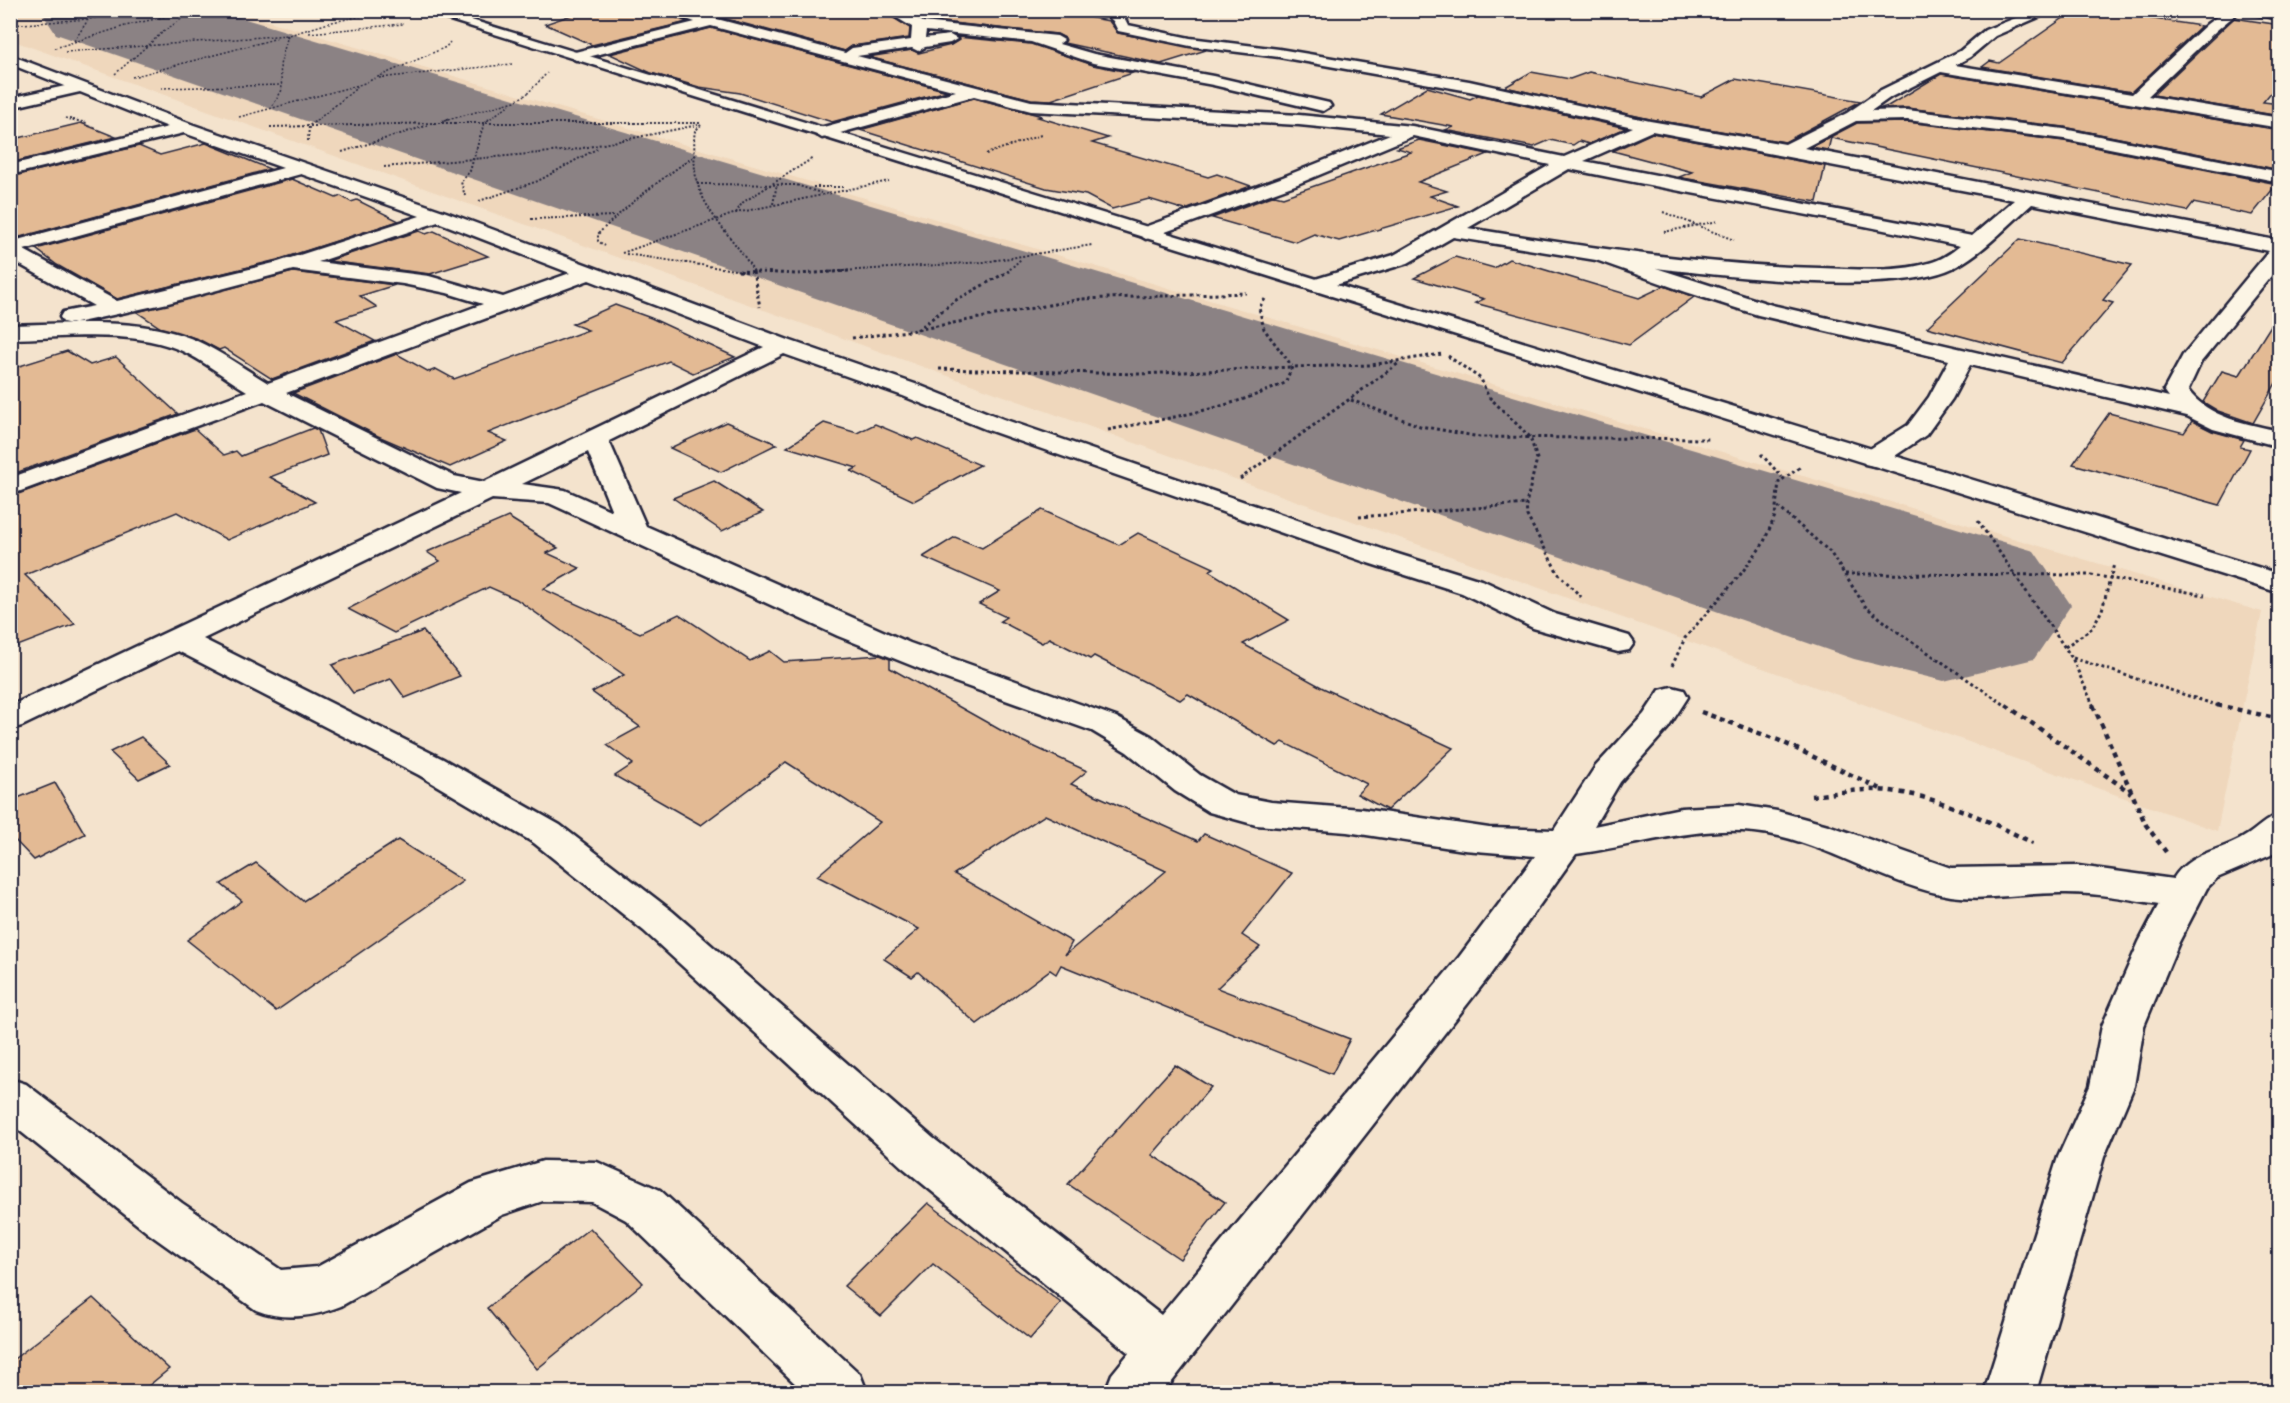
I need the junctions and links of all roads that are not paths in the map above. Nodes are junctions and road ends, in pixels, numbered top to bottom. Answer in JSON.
{"nodes":[{"id":1,"x":424,"y":10,"type":"edge"},
{"id":2,"x":666,"y":10,"type":"edge"},
{"id":3,"x":890,"y":10,"type":"edge"},
{"id":4,"x":1107,"y":10,"type":"edge"},
{"id":5,"x":2049,"y":10,"type":"edge"},
{"id":6,"x":2235,"y":10,"type":"edge"},
{"id":7,"x":2253,"y":10,"type":"edge"},
{"id":8,"x":2280,"y":15,"type":"edge"},
{"id":9,"x":708,"y":22,"type":"junction"},
{"id":10,"x":1122,"y":28,"type":"junction"},
{"id":11,"x":918,"y":35,"type":"junction"},
{"id":12,"x":1106,"y":36,"type":"dead end"},
{"id":13,"x":1030,"y":38,"type":"junction"},
{"id":14,"x":1077,"y":40,"type":"dead end"},
{"id":15,"x":837,"y":54,"type":"junction"},
{"id":16,"x":10,"y":59,"type":"edge"},
{"id":17,"x":571,"y":59,"type":"junction"},
{"id":18,"x":1940,"y":67,"type":"junction"},
{"id":19,"x":921,"y":75,"type":"junction"},
{"id":20,"x":78,"y":88,"type":"junction"},
{"id":21,"x":10,"y":89,"type":"edge"},
{"id":22,"x":974,"y":91,"type":"junction"},
{"id":23,"x":48,"y":95,"type":"junction"},
{"id":24,"x":2136,"y":99,"type":"junction"},
{"id":25,"x":10,"y":103,"type":"edge"},
{"id":26,"x":906,"y":111,"type":"junction"},
{"id":27,"x":1853,"y":116,"type":"junction"},
{"id":28,"x":2280,"y":123,"type":"edge"},
{"id":29,"x":1650,"y":126,"type":"junction"},
{"id":30,"x":185,"y":128,"type":"junction"},
{"id":31,"x":1412,"y":131,"type":"junction"},
{"id":32,"x":822,"y":133,"type":"junction"},
{"id":33,"x":1787,"y":150,"type":"junction"},
{"id":34,"x":1568,"y":162,"type":"junction"},
{"id":35,"x":293,"y":167,"type":"junction"},
{"id":36,"x":10,"y":170,"type":"edge"},
{"id":37,"x":2280,"y":177,"type":"edge"},
{"id":38,"x":2029,"y":197,"type":"junction"},
{"id":39,"x":449,"y":212,"type":"junction"},
{"id":40,"x":1451,"y":231,"type":"junction"},
{"id":41,"x":1146,"y":233,"type":"junction"},
{"id":42,"x":1975,"y":243,"type":"junction"},
{"id":43,"x":2280,"y":249,"type":"edge"},
{"id":44,"x":10,"y":250,"type":"edge"},
{"id":45,"x":1604,"y":257,"type":"junction"},
{"id":46,"x":285,"y":266,"type":"junction"},
{"id":47,"x":588,"y":273,"type":"junction"},
{"id":48,"x":1316,"y":285,"type":"junction"},
{"id":49,"x":502,"y":304,"type":"junction"},
{"id":50,"x":114,"y":308,"type":"junction"},
{"id":51,"x":10,"y":330,"type":"edge"},
{"id":52,"x":783,"y":346,"type":"junction"},
{"id":53,"x":1962,"y":357,"type":"junction"},
{"id":54,"x":265,"y":392,"type":"junction"},
{"id":55,"x":2196,"y":411,"type":"junction"},
{"id":56,"x":596,"y":438,"type":"junction"},
{"id":57,"x":2280,"y":439,"type":"edge"},
{"id":58,"x":1874,"y":458,"type":"junction"},
{"id":59,"x":10,"y":487,"type":"edge"},
{"id":60,"x":487,"y":491,"type":"junction"},
{"id":61,"x":634,"y":530,"type":"junction"},
{"id":62,"x":2280,"y":584,"type":"edge"},
{"id":63,"x":179,"y":639,"type":"junction"},
{"id":64,"x":1618,"y":643,"type":"road end"},
{"id":65,"x":1671,"y":697,"type":"road end"},
{"id":66,"x":10,"y":719,"type":"edge"},
{"id":67,"x":2280,"y":827,"type":"edge"},
{"id":68,"x":1565,"y":842,"type":"junction"},
{"id":69,"x":2187,"y":887,"type":"junction"},
{"id":70,"x":10,"y":1097,"type":"edge"},
{"id":71,"x":1165,"y":1350,"type":"junction"},
{"id":72,"x":842,"y":1392,"type":"edge"},
{"id":73,"x":1131,"y":1392,"type":"edge"},
{"id":74,"x":2010,"y":1392,"type":"edge"}],
"edges":[{"from":1,"to":17,"type":"street"},
{"from":2,"to":9,"type":"street"},
{"from":3,"to":11,"type":"street"},
{"from":4,"to":10,"type":"street"},
{"from":5,"to":18,"type":"street"},
{"from":6,"to":24,"type":"street"},
{"from":7,"to":8,"type":"street"},
{"from":9,"to":15,"type":"street"},
{"from":9,"to":17,"type":"street"},
{"from":10,"to":12,"type":"street"},
{"from":10,"to":29,"type":"street"},
{"from":11,"to":13,"type":"street"},
{"from":11,"to":13,"type":"street"},
{"from":11,"to":15,"type":"street"},
{"from":11,"to":19,"type":"street"},
{"from":13,"to":14,"type":"street"},
{"from":13,"to":31,"type":"street"},
{"from":15,"to":19,"type":"street"},
{"from":16,"to":20,"type":"street"},
{"from":17,"to":32,"type":"street"},
{"from":18,"to":24,"type":"street"},
{"from":18,"to":27,"type":"street"},
{"from":19,"to":22,"type":"street"},
{"from":19,"to":26,"type":"street"},
{"from":20,"to":23,"type":"street"},
{"from":20,"to":30,"type":"street"},
{"from":21,"to":23,"type":"street"},
{"from":22,"to":26,"type":"street"},
{"from":22,"to":31,"type":"street"},
{"from":23,"to":25,"type":"street"},
{"from":24,"to":28,"type":"street"},
{"from":26,"to":32,"type":"street"},
{"from":27,"to":33,"type":"street"},
{"from":27,"to":37,"type":"street"},
{"from":29,"to":33,"type":"street"},
{"from":29,"to":34,"type":"street"},
{"from":30,"to":35,"type":"street"},
{"from":30,"to":36,"type":"street"},
{"from":31,"to":34,"type":"street"},
{"from":31,"to":41,"type":"street"},
{"from":32,"to":41,"type":"street"},
{"from":33,"to":38,"type":"street"},
{"from":34,"to":40,"type":"street"},
{"from":34,"to":42,"type":"street"},
{"from":35,"to":39,"type":"street"},
{"from":35,"to":44,"type":"street"},
{"from":38,"to":42,"type":"street"},
{"from":38,"to":43,"type":"street"},
{"from":39,"to":46,"type":"street"},
{"from":39,"to":47,"type":"street"},
{"from":40,"to":45,"type":"street"},
{"from":40,"to":48,"type":"street"},
{"from":41,"to":48,"type":"street"},
{"from":42,"to":45,"type":"street"},
{"from":43,"to":55,"type":"street"},
{"from":44,"to":50,"type":"street"},
{"from":45,"to":53,"type":"street"},
{"from":46,"to":49,"type":"street"},
{"from":46,"to":50,"type":"street"},
{"from":47,"to":49,"type":"street"},
{"from":47,"to":52,"type":"street"},
{"from":48,"to":58,"type":"street"},
{"from":49,"to":54,"type":"street"},
{"from":50,"to":51,"type":"street"},
{"from":51,"to":54,"type":"street"},
{"from":52,"to":56,"type":"street"},
{"from":52,"to":64,"type":"street"},
{"from":53,"to":55,"type":"street"},
{"from":53,"to":58,"type":"street"},
{"from":54,"to":59,"type":"street"},
{"from":54,"to":60,"type":"street"},
{"from":55,"to":57,"type":"street"},
{"from":56,"to":60,"type":"street"},
{"from":56,"to":61,"type":"street"},
{"from":58,"to":62,"type":"street"},
{"from":60,"to":61,"type":"street"},
{"from":60,"to":63,"type":"street"},
{"from":61,"to":68,"type":"street"},
{"from":63,"to":66,"type":"street"},
{"from":63,"to":71,"type":"street"},
{"from":65,"to":68,"type":"street"},
{"from":67,"to":69,"type":"street"},
{"from":68,"to":69,"type":"street"},
{"from":68,"to":71,"type":"street"},
{"from":69,"to":74,"type":"street"},
{"from":70,"to":72,"type":"street"},
{"from":71,"to":73,"type":"street"}]}
